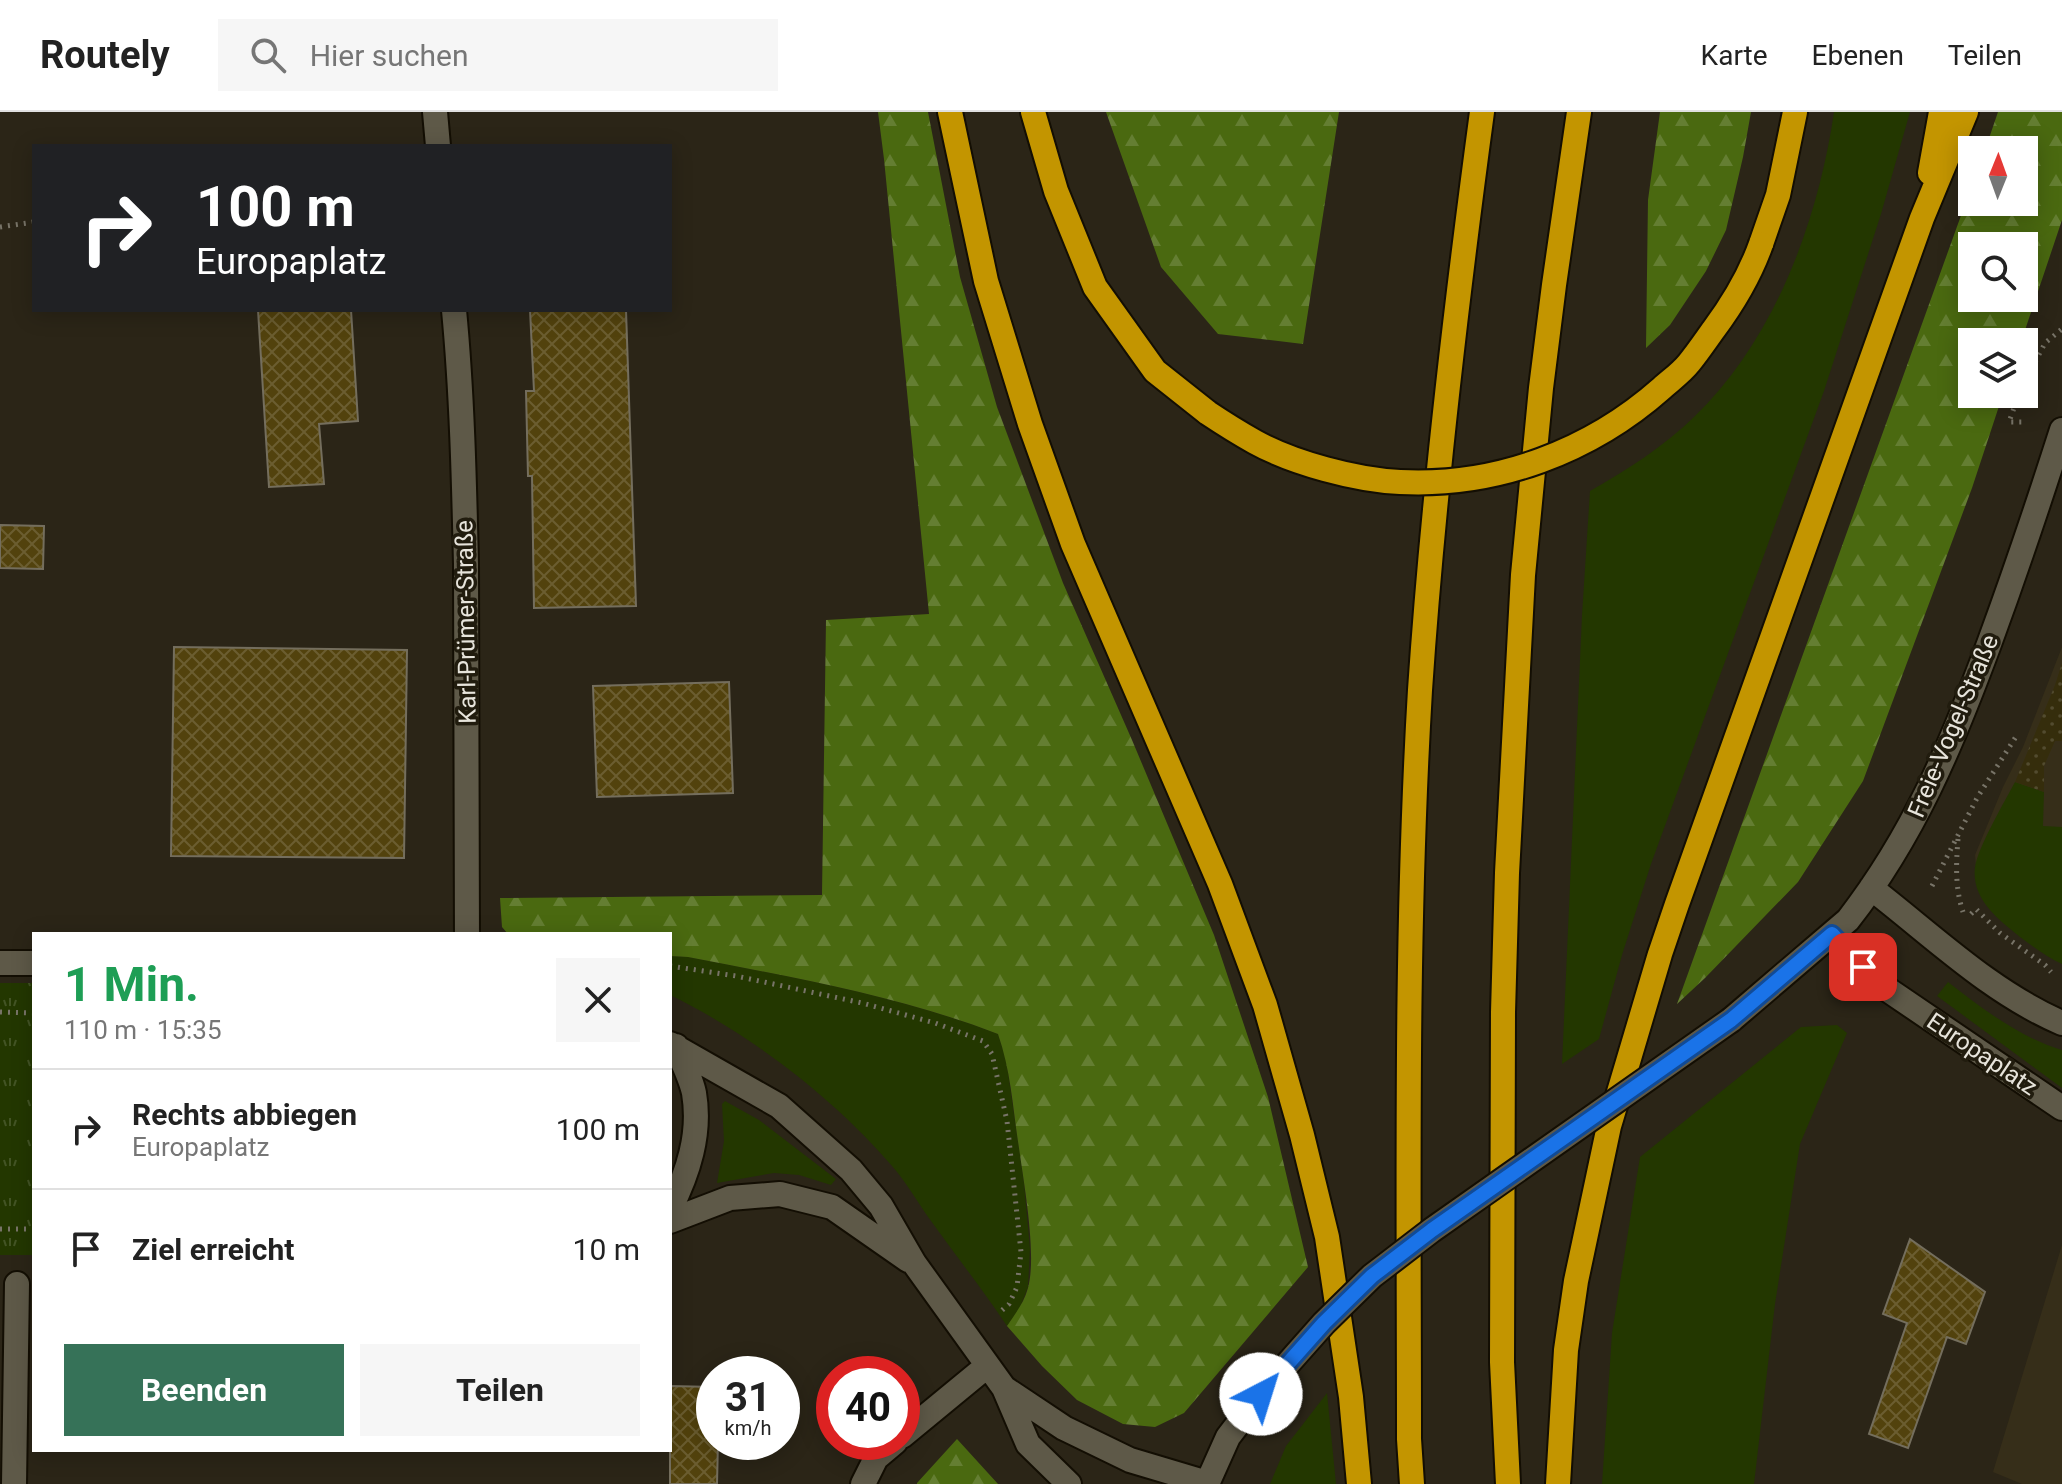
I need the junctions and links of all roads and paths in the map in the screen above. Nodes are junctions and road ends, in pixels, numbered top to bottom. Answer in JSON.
{"nodes":[{"id":1,"x":435,"y":112,"type":"edge"},
{"id":2,"x":950,"y":112,"type":"edge"},
{"id":3,"x":1033,"y":112,"type":"edge"},
{"id":4,"x":1482,"y":112,"type":"edge"},
{"id":5,"x":1579,"y":112,"type":"edge"},
{"id":6,"x":1795,"y":112,"type":"edge"},
{"id":7,"x":1941,"y":112,"type":"edge"},
{"id":8,"x":1966,"y":112,"type":"edge"},
{"id":9,"x":438,"y":144,"type":"edge"},
{"id":10,"x":1922,"y":218,"type":"junction"},
{"id":11,"x":32,"y":222,"type":"edge"},
{"id":12,"x":0,"y":227,"type":"edge"},
{"id":13,"x":454,"y":312,"type":"edge"},
{"id":14,"x":2062,"y":329,"type":"edge"},
{"id":15,"x":2038,"y":356,"type":"edge"},
{"id":16,"x":2014,"y":408,"type":"edge"},
{"id":17,"x":2009,"y":422,"type":"dead end"},
{"id":18,"x":2062,"y":430,"type":"edge"},
{"id":19,"x":2017,"y":735,"type":"dead end"},
{"id":20,"x":1871,"y":888,"type":"junction"},
{"id":21,"x":1971,"y":914,"type":"dead end"},
{"id":22,"x":1972,"y":924,"type":"dead end"},
{"id":23,"x":467,"y":932,"type":"edge"},
{"id":24,"x":1832,"y":934,"type":"junction"},
{"id":25,"x":0,"y":963,"type":"edge"},
{"id":26,"x":32,"y":963,"type":"edge"},
{"id":27,"x":672,"y":966,"type":"edge"},
{"id":28,"x":2044,"y":975,"type":"dead end"},
{"id":29,"x":0,"y":1012,"type":"edge"},
{"id":30,"x":32,"y":1013,"type":"edge"},
{"id":31,"x":2062,"y":1023,"type":"edge"},
{"id":32,"x":673,"y":1045,"type":"edge"},
{"id":33,"x":2062,"y":1108,"type":"edge"},
{"id":34,"x":672,"y":1205,"type":"edge"},
{"id":35,"x":672,"y":1220,"type":"edge"},
{"id":36,"x":0,"y":1229,"type":"edge"},
{"id":37,"x":32,"y":1229,"type":"edge"},
{"id":38,"x":914,"y":1263,"type":"junction"},
{"id":39,"x":17,"y":1284,"type":"edge"},
{"id":40,"x":993,"y":1318,"type":"dead end"},
{"id":41,"x":987,"y":1366,"type":"junction"},
{"id":42,"x":1004,"y":1388,"type":"junction"},
{"id":43,"x":920,"y":1421,"type":"edge"},
{"id":44,"x":875,"y":1460,"type":"edge"},
{"id":45,"x":1207,"y":1483,"type":"edge"},
{"id":46,"x":14,"y":1484,"type":"edge"},
{"id":47,"x":863,"y":1484,"type":"edge"},
{"id":48,"x":1069,"y":1484,"type":"edge"},
{"id":49,"x":1359,"y":1484,"type":"edge"},
{"id":50,"x":1412,"y":1484,"type":"edge"},
{"id":51,"x":1508,"y":1484,"type":"edge"},
{"id":52,"x":1558,"y":1484,"type":"edge"}],
"edges":[{"from":1,"to":9,"type":"street"},
{"from":2,"to":49,"type":"highway"},
{"from":3,"to":6,"type":"highway","bridge":true},
{"from":4,"to":50,"type":"highway"},
{"from":5,"to":51,"type":"highway"},
{"from":7,"to":10,"type":"highway"},
{"from":8,"to":10,"type":"highway"},
{"from":10,"to":52,"type":"highway"},
{"from":11,"to":12,"type":"path"},
{"from":13,"to":23,"type":"street","name":"Karl-Prümer-Straße"},
{"from":14,"to":15,"type":"path"},
{"from":16,"to":17,"type":"path"},
{"from":18,"to":20,"type":"street","name":"Freie-Vogel-Straße"},
{"from":19,"to":22,"type":"path"},
{"from":20,"to":24,"type":"street","name":"Freie-Vogel-Straße"},
{"from":20,"to":31,"type":"street"},
{"from":21,"to":28,"type":"path"},
{"from":24,"to":33,"type":"street","name":"Europaplatz"},
{"from":24,"to":45,"type":"street","name":"Freie-Vogel-Straße","bridge":true},
{"from":25,"to":26,"type":"street"},
{"from":27,"to":40,"type":"path"},
{"from":29,"to":30,"type":"path"},
{"from":32,"to":34,"type":"street"},
{"from":32,"to":38,"type":"street"},
{"from":35,"to":38,"type":"street"},
{"from":36,"to":37,"type":"path"},
{"from":38,"to":41,"type":"street"},
{"from":39,"to":46,"type":"street"},
{"from":41,"to":42,"type":"street"},
{"from":41,"to":43,"type":"street"},
{"from":42,"to":45,"type":"street"},
{"from":42,"to":48,"type":"street"},
{"from":44,"to":47,"type":"street"}]}
